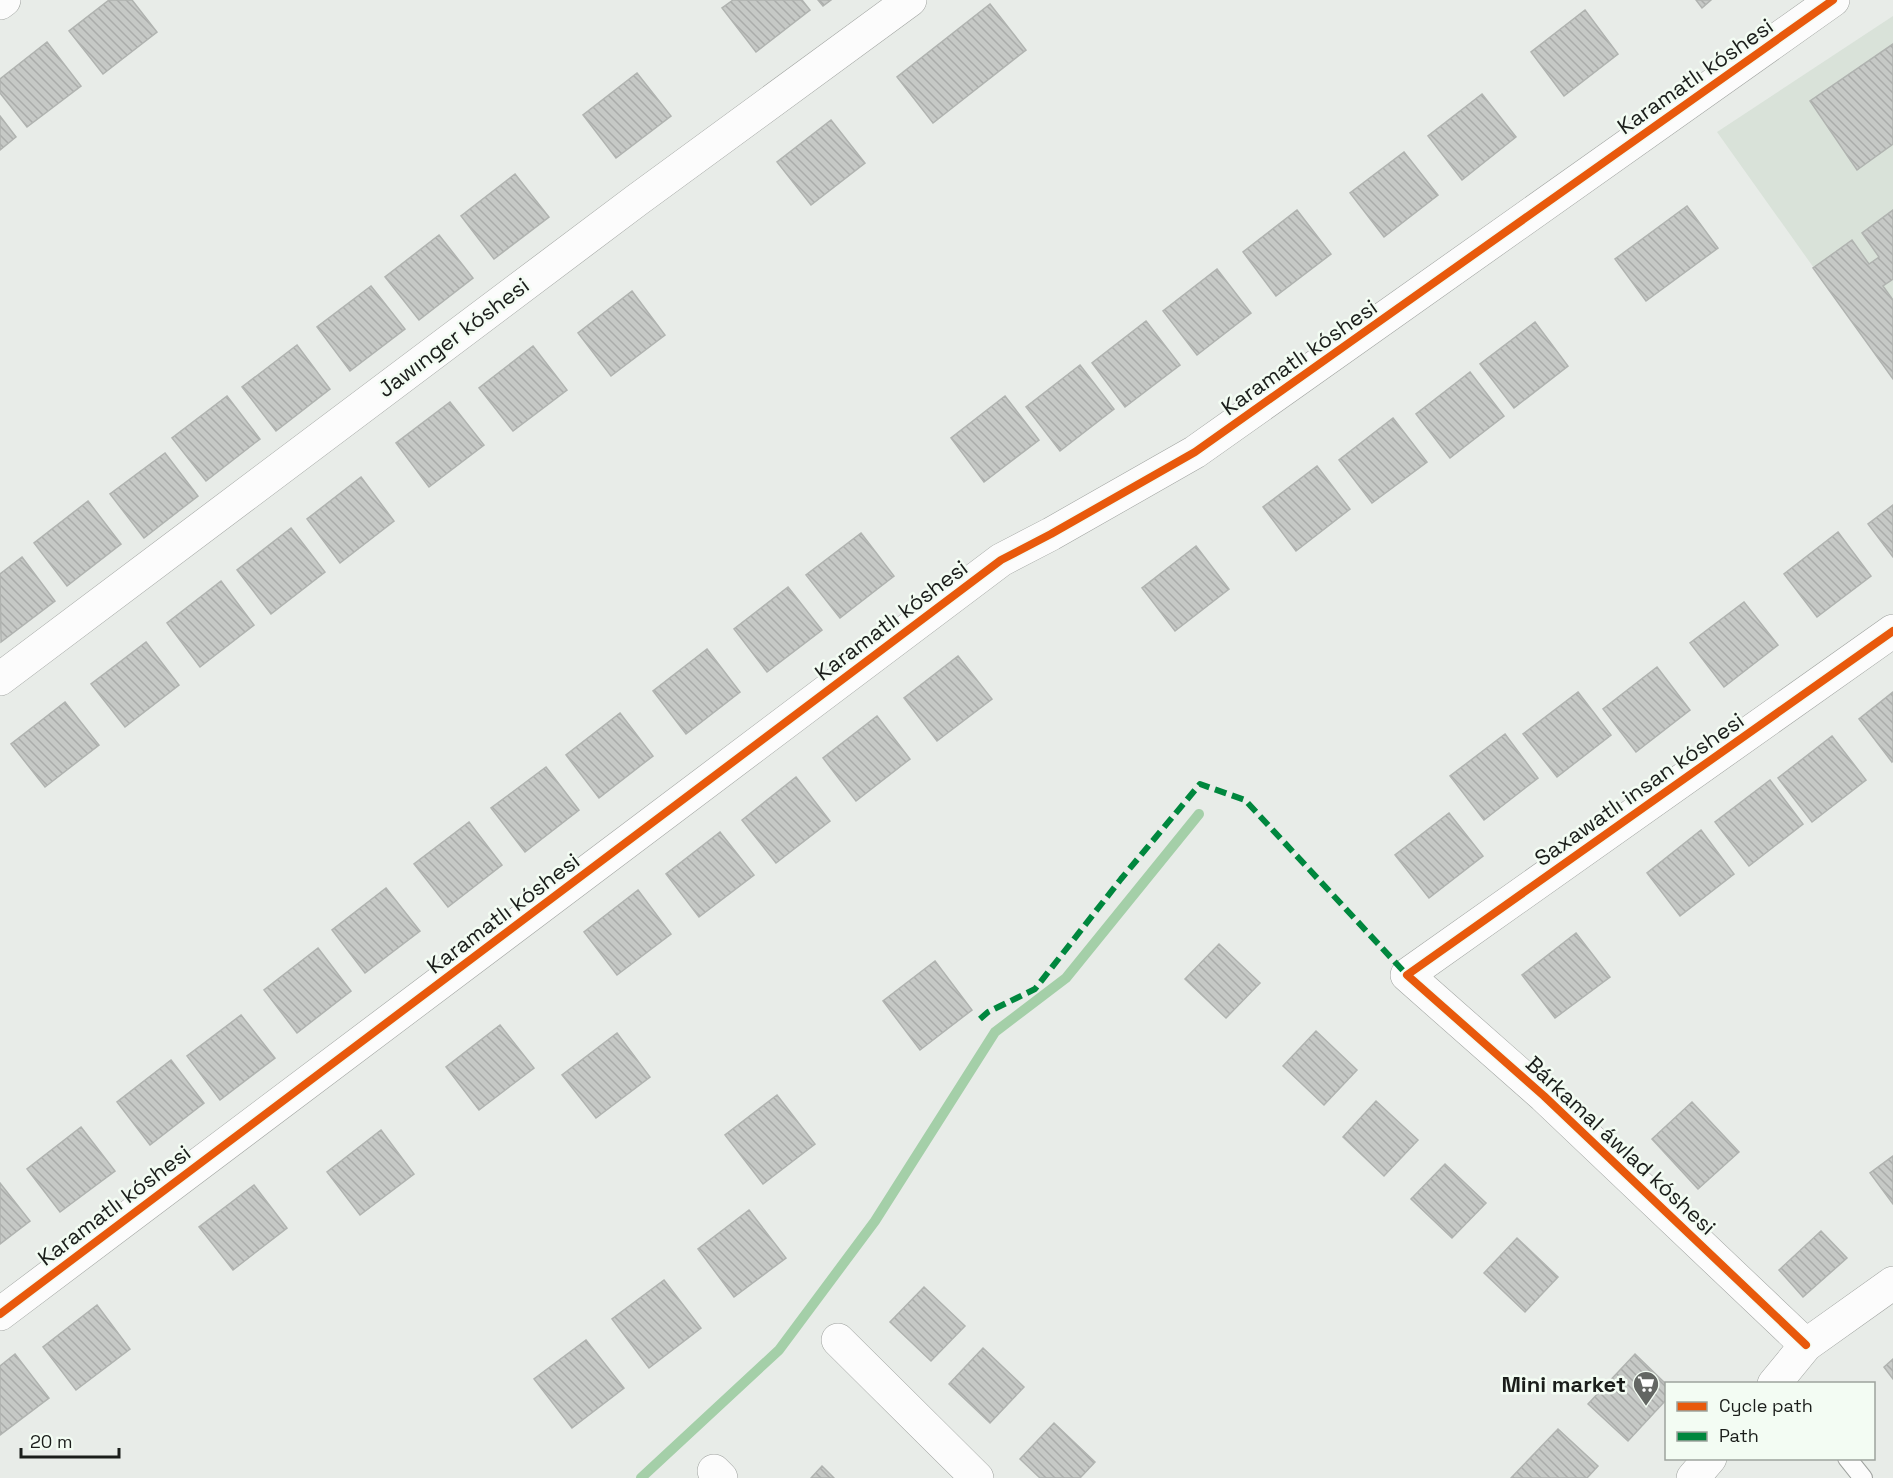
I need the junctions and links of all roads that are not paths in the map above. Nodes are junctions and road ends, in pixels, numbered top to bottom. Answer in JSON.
{"nodes":[{"id":1,"x":4,"y":0,"type":"edge"},
{"id":2,"x":910,"y":0,"type":"edge"},
{"id":3,"x":1833,"y":0,"type":"edge"},
{"id":4,"x":0,"y":3,"type":"edge"},
{"id":5,"x":1893,"y":631,"type":"edge"},
{"id":6,"x":0,"y":679,"type":"edge"},
{"id":7,"x":1407,"y":975,"type":"joint"},
{"id":8,"x":1893,"y":1283,"type":"edge"},
{"id":9,"x":0,"y":1314,"type":"edge"},
{"id":10,"x":838,"y":1340,"type":"dead end"},
{"id":11,"x":1806,"y":1345,"type":"junction"},
{"id":12,"x":1779,"y":1382,"type":"edge"},
{"id":13,"x":1708,"y":1460,"type":"edge"},
{"id":14,"x":1849,"y":1460,"type":"edge"},
{"id":15,"x":977,"y":1478,"type":"edge"},
{"id":16,"x":1693,"y":1478,"type":"edge"},
{"id":17,"x":1863,"y":1478,"type":"edge"}],
"edges":[{"from":1,"to":4,"type":"street"},
{"from":2,"to":6,"type":"street","name":"Jawınger kóshesi"},
{"from":3,"to":9,"type":"street","name":"Karamatlı kóshesi"},
{"from":5,"to":7,"type":"street","name":"Saxawatlı insan kóshesi"},
{"from":7,"to":11,"type":"street","name":"Bárkamal áwlad kóshesi"},
{"from":8,"to":11,"type":"street"},
{"from":10,"to":15,"type":"street"},
{"from":11,"to":12,"type":"street"},
{"from":13,"to":16,"type":"street"},
{"from":14,"to":17,"type":"lane"}]}
